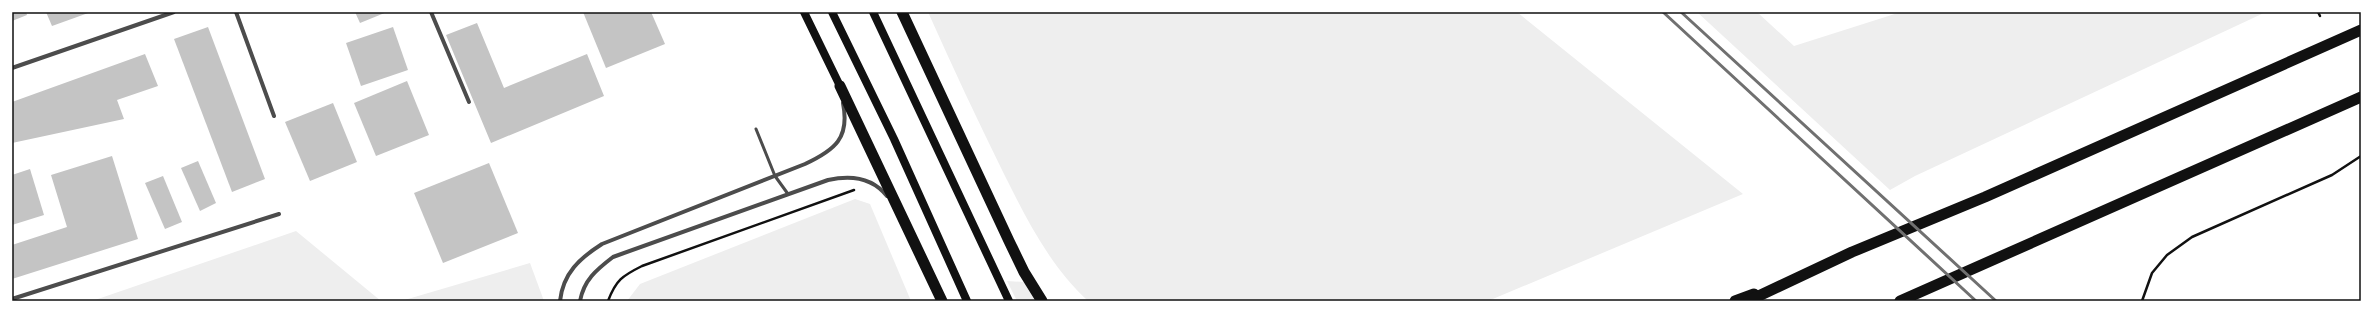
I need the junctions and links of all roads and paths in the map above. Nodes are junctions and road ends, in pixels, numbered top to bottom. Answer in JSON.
{"nodes":[{"id":1,"x":174,"y":12,"type":"edge"},
{"id":2,"x":236,"y":12,"type":"edge"},
{"id":3,"x":431,"y":12,"type":"edge"},
{"id":4,"x":804,"y":12,"type":"edge"},
{"id":5,"x":832,"y":12,"type":"edge"},
{"id":6,"x":873,"y":12,"type":"edge"},
{"id":7,"x":902,"y":12,"type":"edge"},
{"id":8,"x":2318,"y":12,"type":"edge"},
{"id":9,"x":2320,"y":16,"type":"dead end"},
{"id":10,"x":2361,"y":30,"type":"edge"},
{"id":11,"x":12,"y":68,"type":"edge"},
{"id":12,"x":840,"y":86,"type":"junction"},
{"id":13,"x":2361,"y":97,"type":"edge"},
{"id":14,"x":469,"y":102,"type":"dead end"},
{"id":15,"x":274,"y":116,"type":"dead end"},
{"id":16,"x":756,"y":129,"type":"dead end"},
{"id":17,"x":2361,"y":156,"type":"edge"},
{"id":18,"x":775,"y":176,"type":"junction"},
{"id":19,"x":861,"y":179,"type":"junction"},
{"id":20,"x":788,"y":194,"type":"junction"},
{"id":21,"x":900,"y":213,"type":"junction"},
{"id":22,"x":279,"y":214,"type":"dead end"},
{"id":23,"x":1788,"y":281,"type":"junction"},
{"id":24,"x":12,"y":299,"type":"edge"},
{"id":25,"x":560,"y":301,"type":"edge"},
{"id":26,"x":580,"y":301,"type":"edge"},
{"id":27,"x":608,"y":301,"type":"edge"},
{"id":28,"x":942,"y":301,"type":"edge"},
{"id":29,"x":968,"y":301,"type":"edge"},
{"id":30,"x":1009,"y":301,"type":"edge"},
{"id":31,"x":1042,"y":301,"type":"edge"},
{"id":32,"x":1735,"y":301,"type":"edge"},
{"id":33,"x":1748,"y":301,"type":"edge"},
{"id":34,"x":1900,"y":301,"type":"edge"},
{"id":35,"x":2142,"y":301,"type":"edge"}],
"edges":[{"from":1,"to":11,"type":"street"},
{"from":2,"to":15,"type":"street"},
{"from":3,"to":14,"type":"street"},
{"from":4,"to":12,"type":"main road"},
{"from":5,"to":29,"type":"main road"},
{"from":6,"to":30,"type":"main road"},
{"from":7,"to":31,"type":"highway"},
{"from":8,"to":9,"type":"path"},
{"from":10,"to":23,"type":"highway"},
{"from":12,"to":18,"type":"street"},
{"from":12,"to":21,"type":"highway"},
{"from":13,"to":34,"type":"highway"},
{"from":16,"to":18,"type":"lane"},
{"from":17,"to":35,"type":"path"},
{"from":18,"to":20,"type":"lane"},
{"from":18,"to":25,"type":"street"},
{"from":19,"to":20,"type":"street"},
{"from":19,"to":21,"type":"street"},
{"from":19,"to":27,"type":"path"},
{"from":20,"to":26,"type":"street"},
{"from":21,"to":28,"type":"highway"},
{"from":22,"to":24,"type":"street"},
{"from":23,"to":32,"type":"highway"},
{"from":23,"to":33,"type":"highway"}]}
